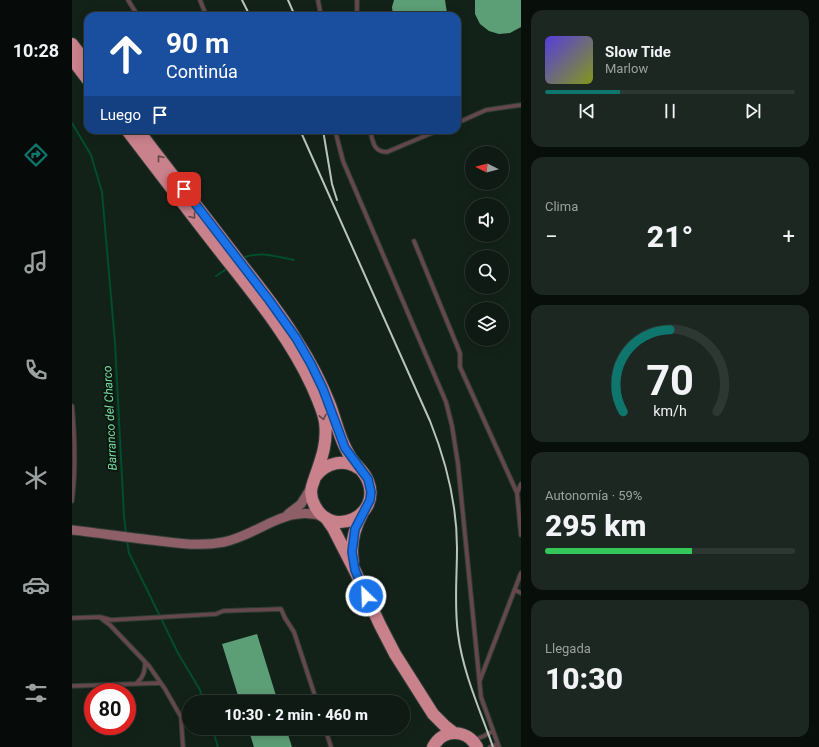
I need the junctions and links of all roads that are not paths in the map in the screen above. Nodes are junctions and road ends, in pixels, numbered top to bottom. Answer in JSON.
{"nodes":[{"id":1,"x":128,"y":0,"type":"edge"},
{"id":2,"x":200,"y":0,"type":"edge"},
{"id":3,"x":318,"y":0,"type":"edge"},
{"id":4,"x":357,"y":0,"type":"edge"},
{"id":5,"x":136,"y":12,"type":"edge"},
{"id":6,"x":205,"y":12,"type":"edge"},
{"id":7,"x":320,"y":12,"type":"edge"},
{"id":8,"x":357,"y":12,"type":"edge"},
{"id":9,"x":72,"y":44,"type":"edge"},
{"id":10,"x":72,"y":59,"type":"edge"},
{"id":11,"x":84,"y":60,"type":"edge"},
{"id":12,"x":84,"y":75,"type":"edge"},
{"id":13,"x":521,"y":105,"type":"edge"},
{"id":14,"x":461,"y":121,"type":"edge"},
{"id":15,"x":130,"y":134,"type":"edge"},
{"id":16,"x":141,"y":134,"type":"edge"},
{"id":17,"x":336,"y":134,"type":"edge"},
{"id":18,"x":371,"y":134,"type":"edge"},
{"id":19,"x":430,"y":134,"type":"edge"},
{"id":20,"x":414,"y":241,"type":"dead end"},
{"id":21,"x":72,"y":406,"type":"edge"},
{"id":22,"x":362,"y":471,"type":"junction"},
{"id":23,"x":314,"y":480,"type":"junction"},
{"id":24,"x":521,"y":484,"type":"edge"},
{"id":25,"x":516,"y":493,"type":"junction"},
{"id":26,"x":72,"y":502,"type":"edge"},
{"id":27,"x":366,"y":508,"type":"junction"},
{"id":28,"x":326,"y":518,"type":"junction"},
{"id":29,"x":275,"y":521,"type":"junction"},
{"id":30,"x":72,"y":530,"type":"edge"},
{"id":31,"x":521,"y":535,"type":"edge"},
{"id":32,"x":355,"y":570,"type":"junction"},
{"id":33,"x":521,"y":573,"type":"edge"},
{"id":34,"x":515,"y":590,"type":"junction"},
{"id":35,"x":521,"y":593,"type":"edge"},
{"id":36,"x":100,"y":617,"type":"junction"},
{"id":37,"x":72,"y":618,"type":"edge"},
{"id":38,"x":145,"y":662,"type":"junction"},
{"id":39,"x":160,"y":682,"type":"junction"},
{"id":40,"x":479,"y":683,"type":"junction"},
{"id":41,"x":137,"y":684,"type":"junction"},
{"id":42,"x":72,"y":686,"type":"edge"},
{"id":43,"x":314,"y":695,"type":"edge"},
{"id":44,"x":433,"y":714,"type":"junction"},
{"id":45,"x":493,"y":731,"type":"junction"},
{"id":46,"x":454,"y":733,"type":"junction"},
{"id":47,"x":327,"y":735,"type":"edge"},
{"id":48,"x":474,"y":743,"type":"edge"},
{"id":49,"x":435,"y":745,"type":"edge"},
{"id":50,"x":499,"y":745,"type":"edge"},
{"id":51,"x":183,"y":747,"type":"edge"},
{"id":52,"x":331,"y":747,"type":"edge"},
{"id":53,"x":490,"y":747,"type":"edge"}],
"edges":[{"from":1,"to":5,"type":"lane"},
{"from":2,"to":6,"type":"lane"},
{"from":3,"to":7,"type":"lane"},
{"from":4,"to":8,"type":"lane"},
{"from":9,"to":11,"type":"highway"},
{"from":10,"to":12,"type":"highway"},
{"from":13,"to":14,"type":"lane"},
{"from":15,"to":23,"type":"highway","one_way":true},
{"from":22,"to":16,"type":"highway","one_way":true},
{"from":17,"to":40,"type":"lane"},
{"from":18,"to":19,"type":"lane"},
{"from":20,"to":25,"type":"lane"},
{"from":21,"to":26,"type":"lane"},
{"from":22,"to":23,"type":"highway"},
{"from":22,"to":27,"type":"highway"},
{"from":23,"to":28,"type":"highway"},
{"from":23,"to":29,"type":"main road"},
{"from":24,"to":25,"type":"lane"},
{"from":25,"to":31,"type":"lane"},
{"from":27,"to":28,"type":"highway"},
{"from":27,"to":32,"type":"highway"},
{"from":28,"to":29,"type":"main road"},
{"from":28,"to":32,"type":"highway"},
{"from":29,"to":30,"type":"main road"},
{"from":32,"to":44,"type":"highway"},
{"from":33,"to":34,"type":"lane"},
{"from":34,"to":35,"type":"lane"},
{"from":34,"to":40,"type":"lane"},
{"from":36,"to":37,"type":"lane"},
{"from":36,"to":38,"type":"lane"},
{"from":36,"to":43,"type":"lane"},
{"from":38,"to":39,"type":"lane"},
{"from":38,"to":41,"type":"lane"},
{"from":39,"to":41,"type":"lane"},
{"from":39,"to":51,"type":"lane"},
{"from":40,"to":45,"type":"lane"},
{"from":41,"to":42,"type":"lane"},
{"from":44,"to":46,"type":"highway"},
{"from":44,"to":49,"type":"highway"},
{"from":45,"to":48,"type":"lane"},
{"from":45,"to":50,"type":"lane"},
{"from":46,"to":48,"type":"highway"},
{"from":46,"to":49,"type":"highway"},
{"from":47,"to":52,"type":"lane"},
{"from":50,"to":53,"type":"lane"}]}
